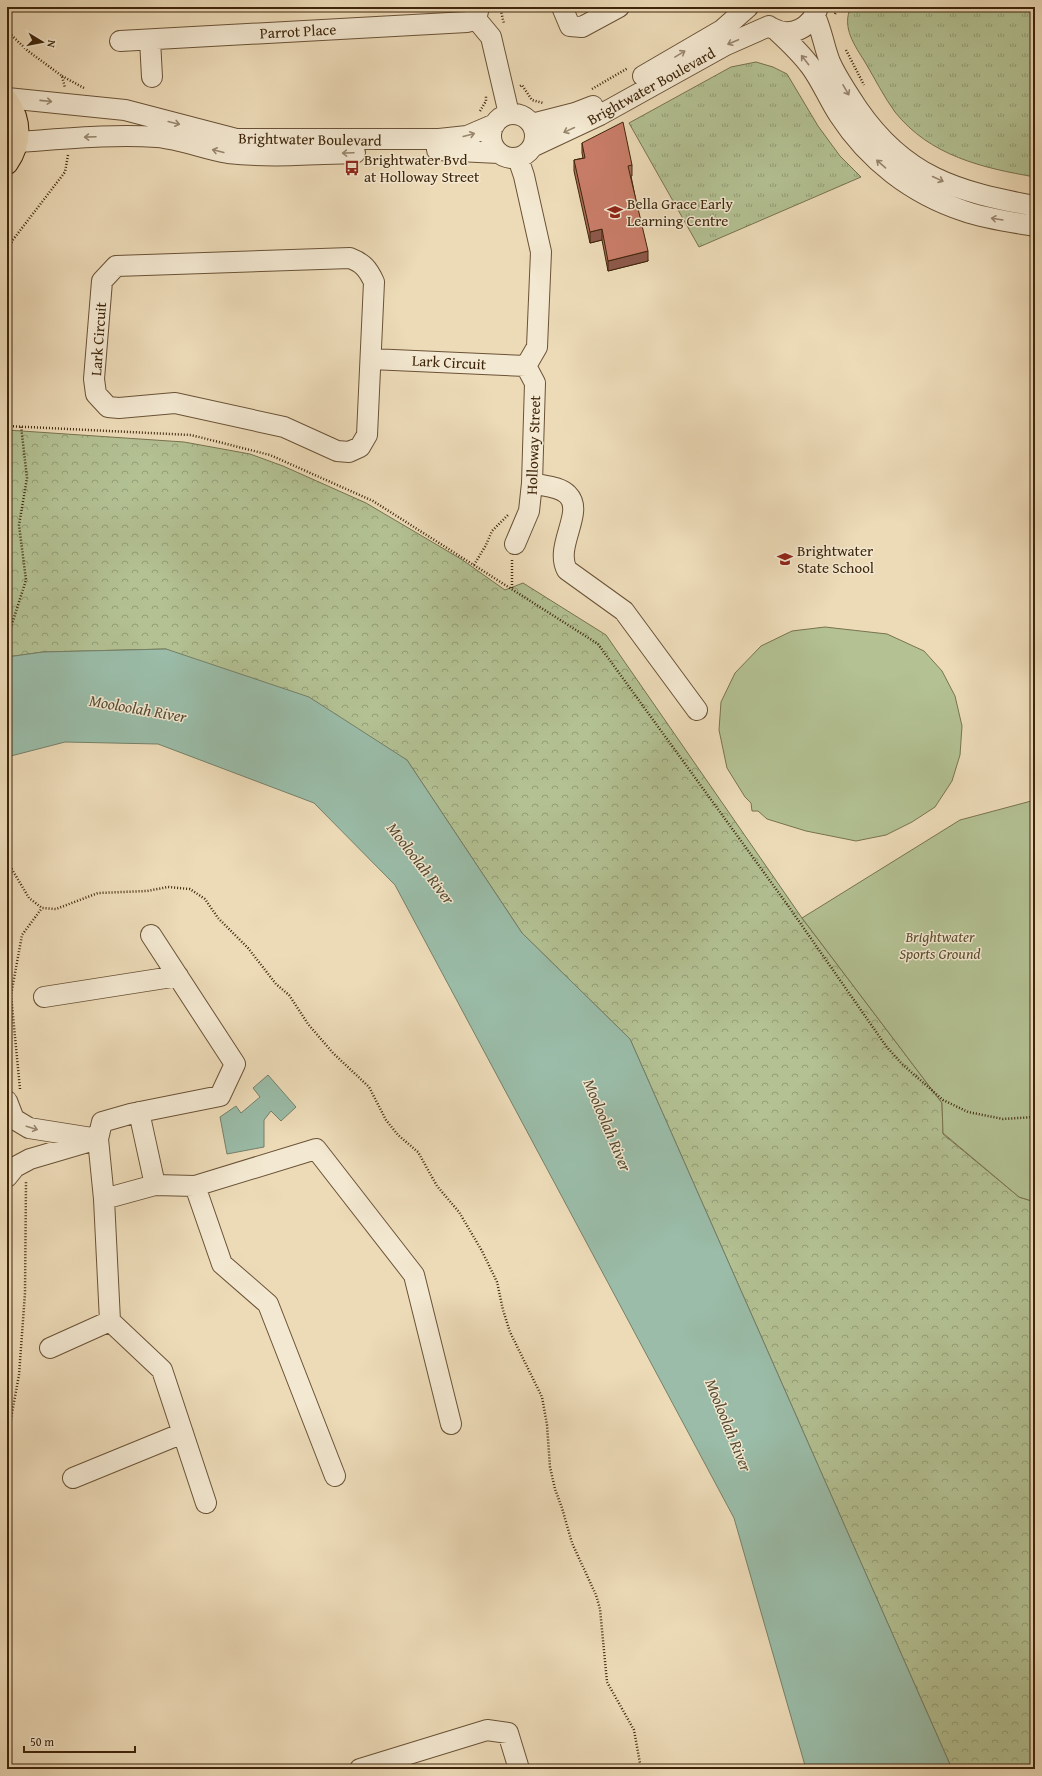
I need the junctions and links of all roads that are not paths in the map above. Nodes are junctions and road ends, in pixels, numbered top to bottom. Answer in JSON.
{"nodes":[{"id":1,"x":562,"y":7,"type":"edge"},
{"id":2,"x":619,"y":7,"type":"edge"},
{"id":3,"x":748,"y":7,"type":"edge"},
{"id":4,"x":757,"y":7,"type":"edge"},
{"id":5,"x":816,"y":11,"type":"edge"},
{"id":6,"x":478,"y":13,"type":"edge"},
{"id":7,"x":772,"y":28,"type":"junction"},
{"id":8,"x":150,"y":40,"type":"junction"},
{"id":9,"x":120,"y":41,"type":"dead end"},
{"id":10,"x":152,"y":77,"type":"dead end"},
{"id":11,"x":7,"y":98,"type":"edge"},
{"id":12,"x":7,"y":101,"type":"edge"},
{"id":13,"x":502,"y":119,"type":"junction"},
{"id":14,"x":532,"y":124,"type":"junction"},
{"id":15,"x":17,"y":142,"type":"junction"},
{"id":16,"x":526,"y":152,"type":"junction"},
{"id":17,"x":499,"y":153,"type":"junction"},
{"id":18,"x":7,"y":164,"type":"edge"},
{"id":19,"x":1035,"y":206,"type":"edge"},
{"id":20,"x":1035,"y":226,"type":"edge"},
{"id":21,"x":372,"y":359,"type":"junction"},
{"id":22,"x":526,"y":366,"type":"junction"},
{"id":23,"x":532,"y":483,"type":"junction"},
{"id":24,"x":515,"y":544,"type":"road end"},
{"id":25,"x":697,"y":710,"type":"dead end"},
{"id":26,"x":151,"y":935,"type":"dead end"},
{"id":27,"x":178,"y":976,"type":"junction"},
{"id":28,"x":44,"y":997,"type":"dead end"},
{"id":29,"x":7,"y":1101,"type":"edge"},
{"id":30,"x":139,"y":1112,"type":"junction"},
{"id":31,"x":98,"y":1139,"type":"junction"},
{"id":32,"x":7,"y":1177,"type":"edge"},
{"id":33,"x":155,"y":1185,"type":"junction"},
{"id":34,"x":195,"y":1186,"type":"junction"},
{"id":35,"x":104,"y":1199,"type":"junction"},
{"id":36,"x":110,"y":1321,"type":"junction"},
{"id":37,"x":50,"y":1348,"type":"dead end"},
{"id":38,"x":450,"y":1424,"type":"dead end"},
{"id":39,"x":183,"y":1433,"type":"junction"},
{"id":40,"x":335,"y":1476,"type":"dead end"},
{"id":41,"x":73,"y":1478,"type":"dead end"},
{"id":42,"x":206,"y":1503,"type":"dead end"},
{"id":43,"x":360,"y":1769,"type":"edge"},
{"id":44,"x":520,"y":1769,"type":"edge"}],
"edges":[{"from":1,"to":2,"type":"street"},
{"from":14,"to":3,"type":"street","name":"Brightwater Boulevard","one_way":true},
{"from":4,"to":7,"type":"street"},
{"from":5,"to":7,"type":"street"},
{"from":5,"to":19,"type":"street","one_way":true},
{"from":6,"to":8,"type":"street","name":"Parrot Place"},
{"from":6,"to":13,"type":"street"},
{"from":7,"to":16,"type":"street","name":"Brightwater Boulevard","one_way":true},
{"from":20,"to":7,"type":"street","one_way":true},
{"from":8,"to":9,"type":"street","name":"Parrot Place"},
{"from":8,"to":10,"type":"street"},
{"from":11,"to":13,"type":"street","name":"Brightwater Boulevard","one_way":true},
{"from":12,"to":15,"type":"main road"},
{"from":13,"to":14,"type":"street"},
{"from":13,"to":17,"type":"street"},
{"from":14,"to":16,"type":"street"},
{"from":17,"to":15,"type":"street","name":"Brightwater Boulevard","one_way":true},
{"from":15,"to":18,"type":"main road"},
{"from":16,"to":17,"type":"street"},
{"from":16,"to":22,"type":"street"},
{"from":21,"to":21,"type":"street","name":"Lark Circuit"},
{"from":21,"to":22,"type":"street","name":"Lark Circuit"},
{"from":22,"to":23,"type":"street","name":"Holloway Street"},
{"from":23,"to":24,"type":"street","name":"Holloway Street"},
{"from":23,"to":25,"type":"street"},
{"from":26,"to":27,"type":"street"},
{"from":27,"to":28,"type":"street"},
{"from":27,"to":30,"type":"street"},
{"from":29,"to":31,"type":"street","one_way":true},
{"from":30,"to":31,"type":"street"},
{"from":30,"to":33,"type":"street"},
{"from":31,"to":32,"type":"street"},
{"from":31,"to":35,"type":"street"},
{"from":33,"to":34,"type":"street"},
{"from":33,"to":35,"type":"street"},
{"from":34,"to":38,"type":"street"},
{"from":34,"to":40,"type":"street"},
{"from":35,"to":36,"type":"street"},
{"from":36,"to":37,"type":"street"},
{"from":36,"to":39,"type":"street"},
{"from":39,"to":41,"type":"street"},
{"from":39,"to":42,"type":"street"},
{"from":43,"to":44,"type":"street"}]}
